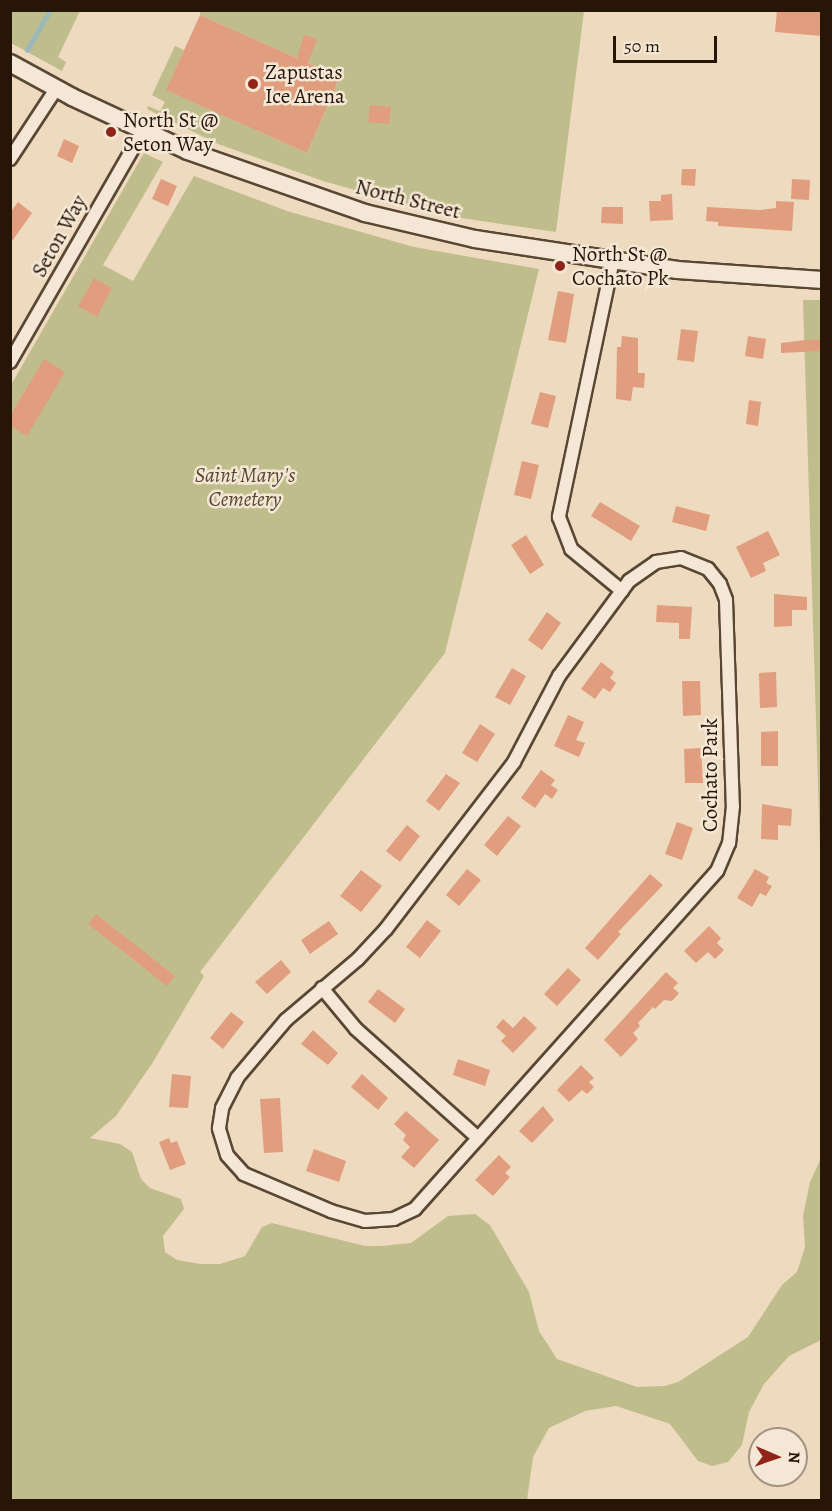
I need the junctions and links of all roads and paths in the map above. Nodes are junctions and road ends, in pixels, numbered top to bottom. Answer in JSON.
{"nodes":[{"id":1,"x":10,"y":63,"type":"edge"},
{"id":2,"x":56,"y":89,"type":"junction"},
{"id":3,"x":143,"y":131,"type":"junction"},
{"id":4,"x":10,"y":159,"type":"edge"},
{"id":5,"x":613,"y":260,"type":"junction"},
{"id":6,"x":822,"y":280,"type":"edge"},
{"id":7,"x":10,"y":362,"type":"edge"},
{"id":8,"x":622,"y":591,"type":"junction"},
{"id":9,"x":321,"y":988,"type":"junction"},
{"id":10,"x":478,"y":1138,"type":"junction"}],
"edges":[{"from":1,"to":2,"type":"main road","name":"North Street"},
{"from":2,"to":3,"type":"main road","name":"North Street"},
{"from":2,"to":4,"type":"street"},
{"from":3,"to":5,"type":"main road","name":"North Street"},
{"from":3,"to":7,"type":"street","name":"Seton Way"},
{"from":5,"to":6,"type":"main road","name":"North Street"},
{"from":5,"to":8,"type":"street"},
{"from":8,"to":9,"type":"street","name":"Cochato Park"},
{"from":8,"to":10,"type":"street","name":"Cochato Park"},
{"from":9,"to":10,"type":"street"},
{"from":9,"to":10,"type":"street","name":"Cochato Park"}]}
